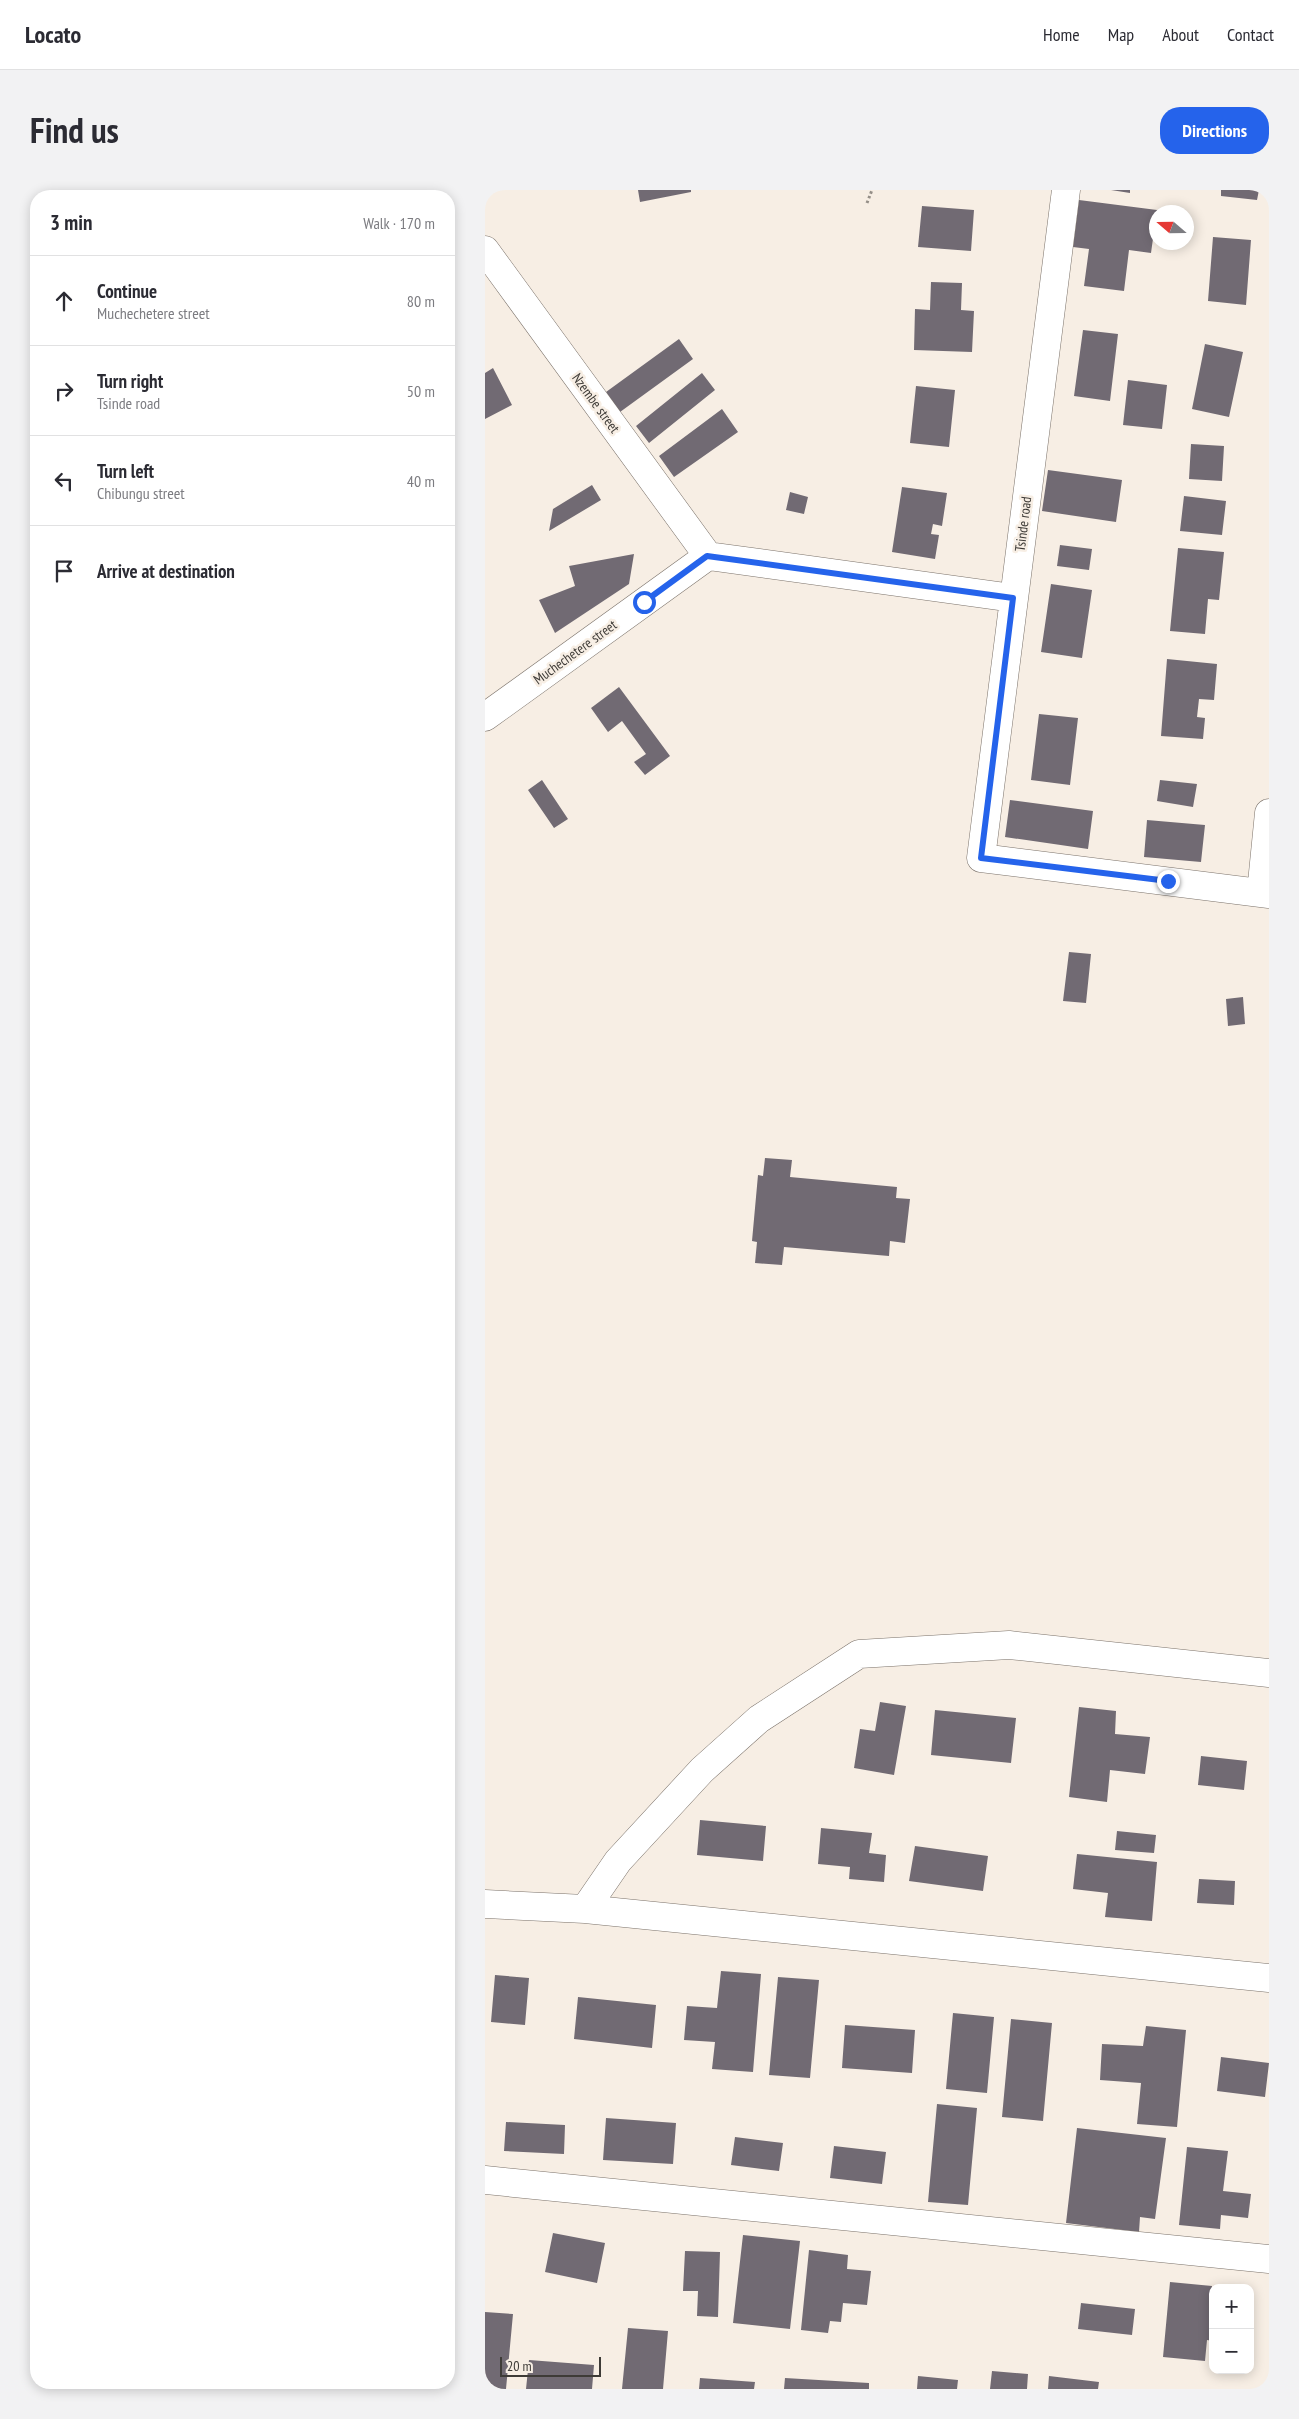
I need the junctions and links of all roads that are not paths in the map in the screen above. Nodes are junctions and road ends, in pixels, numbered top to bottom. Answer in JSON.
{"nodes":[{"id":1,"x":1066,"y":190,"type":"edge"},
{"id":2,"x":485,"y":250,"type":"edge"},
{"id":3,"x":707,"y":556,"type":"junction"},
{"id":4,"x":1013,"y":598,"type":"junction"},
{"id":5,"x":485,"y":717,"type":"edge"},
{"id":6,"x":1269,"y":813,"type":"edge"},
{"id":7,"x":1265,"y":893,"type":"edge"},
{"id":8,"x":1269,"y":1673,"type":"edge"},
{"id":9,"x":485,"y":1904,"type":"edge"},
{"id":10,"x":585,"y":1909,"type":"junction"},
{"id":11,"x":1269,"y":1978,"type":"edge"},
{"id":12,"x":485,"y":2180,"type":"edge"},
{"id":13,"x":1269,"y":2259,"type":"edge"}],
"edges":[{"from":1,"to":4,"type":"street","name":"Tsinde road"},
{"from":2,"to":3,"type":"street","name":"Nzembe street"},
{"from":3,"to":4,"type":"street"},
{"from":3,"to":5,"type":"street","name":"Muchechetere street"},
{"from":4,"to":7,"type":"street","name":"Tsinde road"},
{"from":6,"to":7,"type":"street"},
{"from":8,"to":10,"type":"street"},
{"from":9,"to":10,"type":"street"},
{"from":10,"to":11,"type":"street"},
{"from":12,"to":13,"type":"street"}]}
